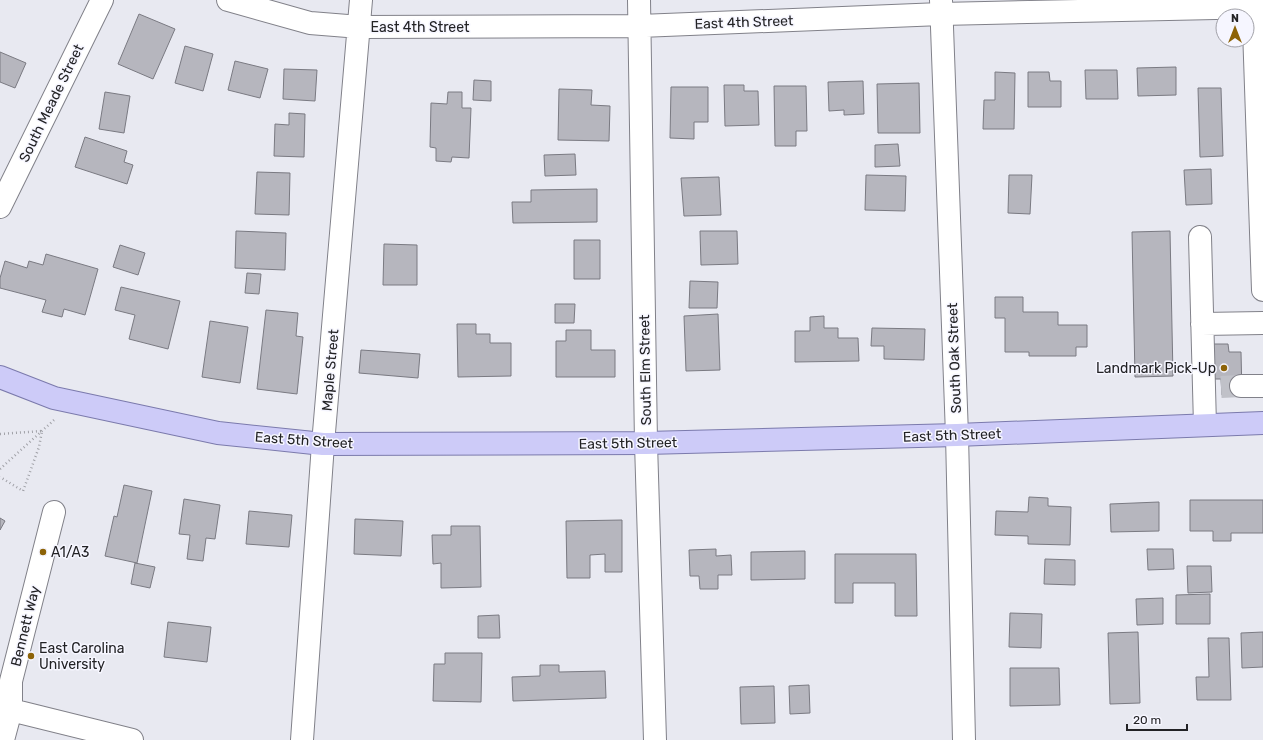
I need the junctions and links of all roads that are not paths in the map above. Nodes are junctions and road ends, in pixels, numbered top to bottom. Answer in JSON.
{"nodes":[{"id":1,"x":102,"y":0,"type":"edge"},
{"id":2,"x":228,"y":0,"type":"edge"},
{"id":3,"x":362,"y":0,"type":"edge"},
{"id":4,"x":639,"y":0,"type":"edge"},
{"id":5,"x":1256,"y":5,"type":"edge"},
{"id":6,"x":941,"y":7,"type":"edge"},
{"id":7,"x":640,"y":26,"type":"junction"},
{"id":8,"x":360,"y":27,"type":"junction"},
{"id":9,"x":0,"y":207,"type":"edge"},
{"id":10,"x":1200,"y":237,"type":"dead end"},
{"id":11,"x":1263,"y":290,"type":"edge"},
{"id":12,"x":1263,"y":322,"type":"edge"},
{"id":13,"x":1202,"y":324,"type":"junction"},
{"id":14,"x":0,"y":377,"type":"edge"},
{"id":15,"x":1263,"y":386,"type":"edge"},
{"id":16,"x":1222,"y":387,"type":"junction"},
{"id":17,"x":1263,"y":423,"type":"edge"},
{"id":18,"x":1205,"y":425,"type":"junction"},
{"id":19,"x":957,"y":435,"type":"junction"},
{"id":20,"x":646,"y":443,"type":"junction"},
{"id":21,"x":323,"y":444,"type":"junction"},
{"id":22,"x":54,"y":512,"type":"dead end"},
{"id":23,"x":11,"y":710,"type":"junction"},
{"id":24,"x":3,"y":740,"type":"edge"},
{"id":25,"x":132,"y":740,"type":"edge"},
{"id":26,"x":302,"y":740,"type":"edge"},
{"id":27,"x":655,"y":740,"type":"edge"},
{"id":28,"x":964,"y":740,"type":"edge"}],
"edges":[{"from":1,"to":9,"type":"street","name":"South Meade Street"},
{"from":2,"to":8,"type":"street","name":"East 4th Street"},
{"from":3,"to":8,"type":"street","name":"Maple Street"},
{"from":4,"to":7,"type":"street","name":"South Elm Street"},
{"from":5,"to":6,"type":"street","name":"East 4th Street"},
{"from":5,"to":11,"type":"street"},
{"from":6,"to":7,"type":"street","name":"East 4th Street"},
{"from":6,"to":19,"type":"street","name":"South Oak Street"},
{"from":7,"to":8,"type":"street","name":"East 4th Street"},
{"from":7,"to":20,"type":"street","name":"South Elm Street"},
{"from":8,"to":21,"type":"street","name":"Maple Street"},
{"from":10,"to":13,"type":"street"},
{"from":12,"to":13,"type":"street"},
{"from":13,"to":16,"type":"street"},
{"from":14,"to":21,"type":"main road","name":"East 5th Street"},
{"from":15,"to":16,"type":"street"},
{"from":16,"to":18,"type":"street"},
{"from":17,"to":18,"type":"main road","name":"East 5th Street"},
{"from":18,"to":19,"type":"main road","name":"East 5th Street"},
{"from":19,"to":20,"type":"main road","name":"East 5th Street"},
{"from":19,"to":28,"type":"street","name":"South Oak Street"},
{"from":20,"to":21,"type":"main road","name":"East 5th Street"},
{"from":20,"to":27,"type":"street","name":"South Elm Street"},
{"from":21,"to":26,"type":"street","name":"Maple Street"},
{"from":22,"to":23,"type":"street","name":"Bennett Way"},
{"from":23,"to":24,"type":"street","name":"Bennett Way"},
{"from":23,"to":25,"type":"street"}]}
